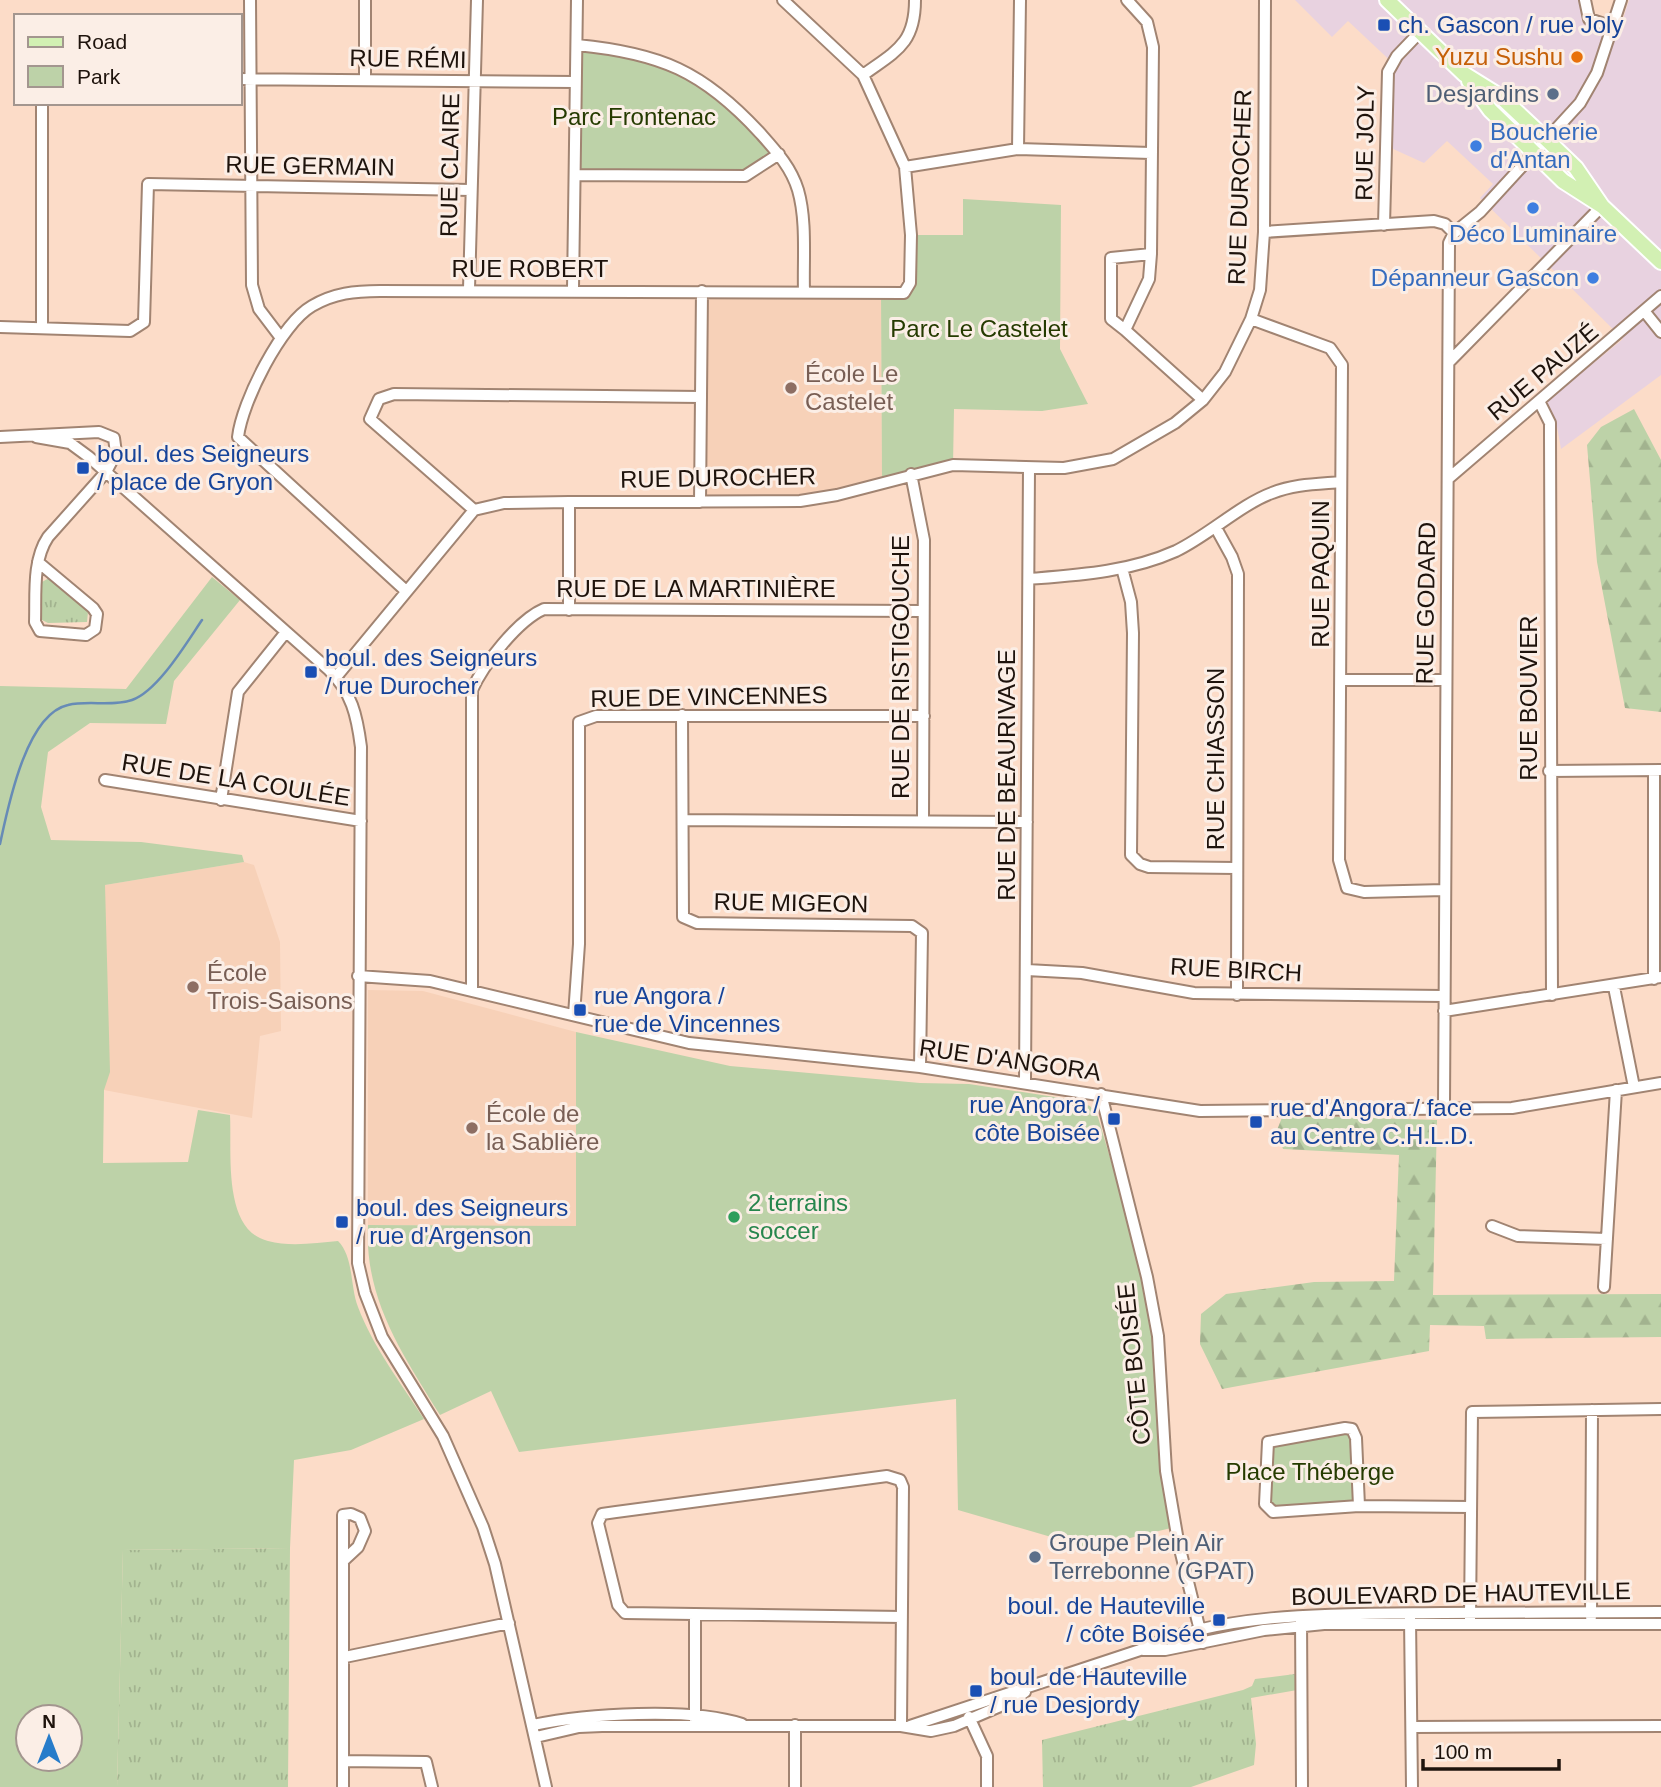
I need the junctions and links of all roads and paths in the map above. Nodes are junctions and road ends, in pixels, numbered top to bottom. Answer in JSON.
{"nodes":[{"id":1,"x":250,"y":0,"type":"edge"},
{"id":2,"x":365,"y":0,"type":"edge"},
{"id":3,"x":477,"y":0,"type":"edge"},
{"id":4,"x":577,"y":0,"type":"edge"},
{"id":5,"x":783,"y":0,"type":"edge"},
{"id":6,"x":915,"y":0,"type":"edge"},
{"id":7,"x":1020,"y":0,"type":"edge"},
{"id":8,"x":1127,"y":0,"type":"edge"},
{"id":9,"x":1265,"y":0,"type":"edge"},
{"id":10,"x":1387,"y":0,"type":"edge"},
{"id":11,"x":1585,"y":0,"type":"edge"},
{"id":12,"x":1621,"y":0,"type":"edge"},
{"id":13,"x":798,"y":4,"type":"edge"},
{"id":14,"x":1612,"y":27,"type":"junction"},
{"id":15,"x":1420,"y":32,"type":"junction"},
{"id":16,"x":577,"y":45,"type":"junction"},
{"id":17,"x":1464,"y":74,"type":"junction"},
{"id":18,"x":863,"y":75,"type":"junction"},
{"id":19,"x":245,"y":79,"type":"edge"},
{"id":20,"x":365,"y":79,"type":"junction"},
{"id":21,"x":473,"y":82,"type":"junction"},
{"id":22,"x":575,"y":82,"type":"junction"},
{"id":23,"x":42,"y":105,"type":"edge"},
{"id":24,"x":1547,"y":141,"type":"junction"},
{"id":25,"x":1017,"y":149,"type":"junction"},
{"id":26,"x":1151,"y":153,"type":"junction"},
{"id":27,"x":1534,"y":153,"type":"junction"},
{"id":28,"x":779,"y":154,"type":"junction"},
{"id":29,"x":905,"y":167,"type":"junction"},
{"id":30,"x":576,"y":175,"type":"junction"},
{"id":31,"x":250,"y":185,"type":"junction"},
{"id":32,"x":471,"y":190,"type":"junction"},
{"id":33,"x":1602,"y":206,"type":"junction"},
{"id":34,"x":1384,"y":225,"type":"junction"},
{"id":35,"x":1264,"y":232,"type":"junction"},
{"id":36,"x":1454,"y":233,"type":"junction"},
{"id":37,"x":1151,"y":254,"type":"junction"},
{"id":38,"x":1661,"y":262,"type":"edge"},
{"id":39,"x":469,"y":289,"type":"junction"},
{"id":40,"x":573,"y":289,"type":"junction"},
{"id":41,"x":702,"y":291,"type":"junction"},
{"id":42,"x":804,"y":292,"type":"junction"},
{"id":43,"x":1661,"y":296,"type":"edge"},
{"id":44,"x":1645,"y":312,"type":"junction"},
{"id":45,"x":1251,"y":319,"type":"junction"},
{"id":46,"x":0,"y":327,"type":"edge"},
{"id":47,"x":43,"y":328,"type":"junction"},
{"id":48,"x":1125,"y":330,"type":"junction"},
{"id":49,"x":1661,"y":332,"type":"edge"},
{"id":50,"x":281,"y":338,"type":"junction"},
{"id":51,"x":1449,"y":362,"type":"junction"},
{"id":52,"x":701,"y":397,"type":"junction"},
{"id":53,"x":1203,"y":400,"type":"junction"},
{"id":54,"x":1540,"y":403,"type":"junction"},
{"id":55,"x":0,"y":437,"type":"edge"},
{"id":56,"x":36,"y":437,"type":"junction"},
{"id":57,"x":1030,"y":469,"type":"junction"},
{"id":58,"x":106,"y":472,"type":"junction"},
{"id":59,"x":911,"y":474,"type":"junction"},
{"id":60,"x":1449,"y":478,"type":"junction"},
{"id":61,"x":1341,"y":482,"type":"junction"},
{"id":62,"x":569,"y":502,"type":"junction"},
{"id":63,"x":700,"y":502,"type":"junction"},
{"id":64,"x":474,"y":510,"type":"junction"},
{"id":65,"x":1216,"y":528,"type":"junction"},
{"id":66,"x":38,"y":562,"type":"junction"},
{"id":67,"x":1122,"y":568,"type":"junction"},
{"id":68,"x":1029,"y":579,"type":"junction"},
{"id":69,"x":406,"y":591,"type":"junction"},
{"id":70,"x":569,"y":610,"type":"junction"},
{"id":71,"x":923,"y":611,"type":"junction"},
{"id":72,"x":286,"y":632,"type":"junction"},
{"id":73,"x":337,"y":677,"type":"junction"},
{"id":74,"x":1342,"y":680,"type":"junction"},
{"id":75,"x":1445,"y":680,"type":"junction"},
{"id":76,"x":682,"y":715,"type":"junction"},
{"id":77,"x":924,"y":716,"type":"junction"},
{"id":78,"x":1657,"y":770,"type":"edge"},
{"id":79,"x":1549,"y":771,"type":"junction"},
{"id":80,"x":105,"y":780,"type":"dead end"},
{"id":81,"x":220,"y":800,"type":"junction"},
{"id":82,"x":683,"y":820,"type":"junction"},
{"id":83,"x":922,"y":820,"type":"junction"},
{"id":84,"x":361,"y":821,"type":"junction"},
{"id":85,"x":1027,"y":822,"type":"junction"},
{"id":86,"x":1236,"y":868,"type":"junction"},
{"id":87,"x":1444,"y":890,"type":"junction"},
{"id":88,"x":1027,"y":970,"type":"junction"},
{"id":89,"x":358,"y":976,"type":"junction"},
{"id":90,"x":1658,"y":978,"type":"edge"},
{"id":91,"x":1614,"y":987,"type":"junction"},
{"id":92,"x":472,"y":991,"type":"junction"},
{"id":93,"x":1237,"y":995,"type":"junction"},
{"id":94,"x":1552,"y":995,"type":"junction"},
{"id":95,"x":1443,"y":996,"type":"junction"},
{"id":96,"x":1444,"y":1011,"type":"junction"},
{"id":97,"x":573,"y":1014,"type":"junction"},
{"id":98,"x":920,"y":1068,"type":"junction"},
{"id":99,"x":1025,"y":1081,"type":"junction"},
{"id":100,"x":1661,"y":1083,"type":"edge"},
{"id":101,"x":1634,"y":1087,"type":"junction"},
{"id":102,"x":1616,"y":1090,"type":"junction"},
{"id":103,"x":1101,"y":1094,"type":"junction"},
{"id":104,"x":1444,"y":1106,"type":"junction"},
{"id":105,"x":1492,"y":1226,"type":"dead end"},
{"id":106,"x":1606,"y":1239,"type":"junction"},
{"id":107,"x":1604,"y":1287,"type":"dead end"},
{"id":108,"x":1661,"y":1409,"type":"edge"},
{"id":109,"x":1592,"y":1410,"type":"junction"},
{"id":110,"x":1359,"y":1506,"type":"junction"},
{"id":111,"x":1471,"y":1507,"type":"junction"},
{"id":112,"x":344,"y":1560,"type":"dead end"},
{"id":113,"x":1591,"y":1612,"type":"junction"},
{"id":114,"x":1661,"y":1612,"type":"edge"},
{"id":115,"x":695,"y":1615,"type":"junction"},
{"id":116,"x":902,"y":1617,"type":"junction"},
{"id":117,"x":1410,"y":1619,"type":"junction"},
{"id":118,"x":1470,"y":1619,"type":"junction"},
{"id":119,"x":1301,"y":1621,"type":"junction"},
{"id":120,"x":509,"y":1623,"type":"junction"},
{"id":121,"x":1591,"y":1624,"type":"junction"},
{"id":122,"x":1661,"y":1624,"type":"edge"},
{"id":123,"x":1201,"y":1637,"type":"junction"},
{"id":124,"x":345,"y":1657,"type":"junction"},
{"id":125,"x":968,"y":1715,"type":"junction"},
{"id":126,"x":695,"y":1722,"type":"junction"},
{"id":127,"x":795,"y":1725,"type":"junction"},
{"id":128,"x":905,"y":1726,"type":"junction"},
{"id":129,"x":1661,"y":1726,"type":"edge"},
{"id":130,"x":1412,"y":1727,"type":"junction"},
{"id":131,"x":534,"y":1731,"type":"junction"},
{"id":132,"x":343,"y":1761,"type":"junction"},
{"id":133,"x":343,"y":1787,"type":"edge"},
{"id":134,"x":432,"y":1787,"type":"edge"},
{"id":135,"x":546,"y":1787,"type":"edge"},
{"id":136,"x":795,"y":1787,"type":"edge"},
{"id":137,"x":987,"y":1787,"type":"edge"},
{"id":138,"x":1302,"y":1787,"type":"edge"},
{"id":139,"x":1412,"y":1787,"type":"edge"}],
"edges":[{"from":1,"to":19,"type":"street"},
{"from":2,"to":20,"type":"street"},
{"from":3,"to":21,"type":"street","name":"RUE CLAIRE"},
{"from":4,"to":16,"type":"street"},
{"from":5,"to":13,"type":"street"},
{"from":6,"to":18,"type":"street"},
{"from":7,"to":25,"type":"street"},
{"from":8,"to":26,"type":"street"},
{"from":9,"to":35,"type":"street","name":"RUE DUROCHER"},
{"from":10,"to":15,"type":"main road"},
{"from":11,"to":14,"type":"street"},
{"from":12,"to":14,"type":"street"},
{"from":13,"to":18,"type":"street"},
{"from":14,"to":24,"type":"street"},
{"from":15,"to":17,"type":"main road"},
{"from":15,"to":34,"type":"street","name":"RUE JOLY"},
{"from":16,"to":22,"type":"street"},
{"from":16,"to":28,"type":"street"},
{"from":17,"to":24,"type":"main road"},
{"from":17,"to":27,"type":"main road"},
{"from":18,"to":29,"type":"street"},
{"from":19,"to":20,"type":"street","name":"RUE RÉMI"},
{"from":19,"to":31,"type":"street"},
{"from":20,"to":21,"type":"street","name":"RUE RÉMI"},
{"from":21,"to":22,"type":"street","name":"RUE RÉMI"},
{"from":21,"to":32,"type":"street","name":"RUE CLAIRE"},
{"from":22,"to":30,"type":"street"},
{"from":23,"to":47,"type":"street"},
{"from":24,"to":27,"type":"street"},
{"from":24,"to":33,"type":"main road"},
{"from":25,"to":26,"type":"street"},
{"from":25,"to":29,"type":"street"},
{"from":26,"to":37,"type":"street"},
{"from":27,"to":33,"type":"main road"},
{"from":27,"to":36,"type":"street"},
{"from":28,"to":30,"type":"street"},
{"from":28,"to":42,"type":"street"},
{"from":29,"to":42,"type":"street","name":"RUE ROBERT"},
{"from":30,"to":40,"type":"street"},
{"from":31,"to":32,"type":"street","name":"RUE GERMAIN"},
{"from":31,"to":47,"type":"street","name":"RUE GERMAIN"},
{"from":31,"to":50,"type":"street"},
{"from":32,"to":39,"type":"street","name":"RUE CLAIRE"},
{"from":33,"to":38,"type":"main road"},
{"from":33,"to":51,"type":"street"},
{"from":34,"to":35,"type":"street"},
{"from":34,"to":36,"type":"street"},
{"from":35,"to":45,"type":"street","name":"RUE DUROCHER"},
{"from":36,"to":51,"type":"street","name":"RUE GODARD"},
{"from":37,"to":48,"type":"street"},
{"from":37,"to":48,"type":"street"},
{"from":39,"to":40,"type":"street","name":"RUE ROBERT"},
{"from":39,"to":50,"type":"street","name":"RUE ROBERT"},
{"from":40,"to":41,"type":"street","name":"RUE ROBERT"},
{"from":41,"to":42,"type":"street","name":"RUE ROBERT"},
{"from":41,"to":52,"type":"street"},
{"from":43,"to":44,"type":"street","name":"RUE PAUZÉ"},
{"from":44,"to":49,"type":"street"},
{"from":44,"to":54,"type":"street","name":"RUE PAUZÉ"},
{"from":45,"to":53,"type":"street","name":"RUE DUROCHER"},
{"from":45,"to":61,"type":"street","name":"RUE PAQUIN"},
{"from":46,"to":47,"type":"street"},
{"from":48,"to":53,"type":"street"},
{"from":50,"to":69,"type":"street","name":"RUE ROBERT"},
{"from":51,"to":60,"type":"street","name":"RUE GODARD"},
{"from":52,"to":63,"type":"street"},
{"from":52,"to":64,"type":"street"},
{"from":53,"to":57,"type":"street","name":"RUE DUROCHER"},
{"from":54,"to":60,"type":"street","name":"RUE PAUZÉ"},
{"from":54,"to":79,"type":"street","name":"RUE BOUVIER"},
{"from":55,"to":56,"type":"street"},
{"from":56,"to":58,"type":"street"},
{"from":56,"to":58,"type":"street"},
{"from":57,"to":59,"type":"street","name":"RUE DUROCHER"},
{"from":57,"to":68,"type":"street","name":"RUE DE BEAURIVAGE"},
{"from":58,"to":66,"type":"street"},
{"from":58,"to":72,"type":"street"},
{"from":59,"to":63,"type":"street","name":"RUE DUROCHER"},
{"from":59,"to":71,"type":"street","name":"RUE DE RISTIGOUCHE"},
{"from":60,"to":75,"type":"street","name":"RUE GODARD"},
{"from":61,"to":65,"type":"street"},
{"from":61,"to":74,"type":"street","name":"RUE PAQUIN"},
{"from":62,"to":63,"type":"street","name":"RUE DUROCHER"},
{"from":62,"to":64,"type":"street","name":"RUE DUROCHER"},
{"from":62,"to":70,"type":"street"},
{"from":64,"to":69,"type":"street"},
{"from":65,"to":67,"type":"street"},
{"from":65,"to":86,"type":"street","name":"RUE CHIASSON"},
{"from":66,"to":66,"type":"street"},
{"from":67,"to":68,"type":"street"},
{"from":67,"to":86,"type":"street"},
{"from":68,"to":85,"type":"street","name":"RUE DE BEAURIVAGE"},
{"from":69,"to":73,"type":"street"},
{"from":70,"to":71,"type":"street","name":"RUE DE LA MARTINIÈRE"},
{"from":70,"to":92,"type":"street","name":"RUE DE LA MARTINIÈRE"},
{"from":71,"to":77,"type":"street","name":"RUE DE RISTIGOUCHE"},
{"from":72,"to":73,"type":"street"},
{"from":72,"to":81,"type":"street"},
{"from":73,"to":84,"type":"street"},
{"from":74,"to":75,"type":"street"},
{"from":74,"to":87,"type":"street","name":"RUE PAQUIN"},
{"from":75,"to":87,"type":"street","name":"RUE GODARD"},
{"from":76,"to":77,"type":"street","name":"RUE DE VINCENNES"},
{"from":76,"to":82,"type":"street","name":"RUE MIGEON"},
{"from":76,"to":97,"type":"street","name":"RUE DE VINCENNES"},
{"from":77,"to":83,"type":"street","name":"RUE DE RISTIGOUCHE"},
{"from":78,"to":79,"type":"street"},
{"from":78,"to":90,"type":"street"},
{"from":79,"to":94,"type":"street","name":"RUE BOUVIER"},
{"from":80,"to":81,"type":"street","name":"RUE DE LA COULÉE"},
{"from":81,"to":84,"type":"street","name":"RUE DE LA COULÉE"},
{"from":82,"to":83,"type":"street"},
{"from":82,"to":98,"type":"street","name":"RUE MIGEON"},
{"from":83,"to":85,"type":"street"},
{"from":84,"to":89,"type":"street"},
{"from":85,"to":88,"type":"street","name":"RUE DE BEAURIVAGE"},
{"from":86,"to":93,"type":"street","name":"RUE CHIASSON"},
{"from":87,"to":95,"type":"street","name":"RUE GODARD"},
{"from":88,"to":93,"type":"street","name":"RUE BIRCH"},
{"from":88,"to":99,"type":"street","name":"RUE DE BEAURIVAGE"},
{"from":89,"to":92,"type":"street","name":"RUE D'ANGORA"},
{"from":89,"to":120,"type":"street"},
{"from":90,"to":91,"type":"street"},
{"from":91,"to":94,"type":"street"},
{"from":91,"to":101,"type":"street"},
{"from":92,"to":97,"type":"street","name":"RUE D'ANGORA"},
{"from":93,"to":95,"type":"street","name":"RUE BIRCH"},
{"from":94,"to":96,"type":"street"},
{"from":95,"to":96,"type":"street","name":"RUE GODARD"},
{"from":96,"to":104,"type":"street","name":"RUE GODARD"},
{"from":97,"to":98,"type":"street","name":"RUE D'ANGORA"},
{"from":98,"to":99,"type":"street","name":"RUE D'ANGORA"},
{"from":99,"to":103,"type":"street","name":"RUE D'ANGORA"},
{"from":100,"to":101,"type":"street","name":"RUE D'ANGORA"},
{"from":101,"to":102,"type":"street","name":"RUE D'ANGORA"},
{"from":102,"to":104,"type":"street","name":"RUE D'ANGORA"},
{"from":102,"to":106,"type":"street"},
{"from":103,"to":104,"type":"street","name":"RUE D'ANGORA"},
{"from":103,"to":123,"type":"street","name":"CÔTE BOISÉE"},
{"from":105,"to":106,"type":"street"},
{"from":106,"to":107,"type":"street"},
{"from":108,"to":109,"type":"street"},
{"from":109,"to":111,"type":"street"},
{"from":109,"to":113,"type":"street"},
{"from":110,"to":110,"type":"street"},
{"from":110,"to":111,"type":"street"},
{"from":111,"to":118,"type":"street"},
{"from":112,"to":124,"type":"street"},
{"from":113,"to":114,"type":"street","name":"BOULEVARD DE HAUTEVILLE"},
{"from":113,"to":118,"type":"street","name":"BOULEVARD DE HAUTEVILLE"},
{"from":113,"to":121,"type":"street"},
{"from":115,"to":116,"type":"street"},
{"from":115,"to":116,"type":"street"},
{"from":115,"to":126,"type":"street"},
{"from":116,"to":128,"type":"street"},
{"from":117,"to":118,"type":"street","name":"BOULEVARD DE HAUTEVILLE"},
{"from":117,"to":119,"type":"street","name":"BOULEVARD DE HAUTEVILLE"},
{"from":117,"to":130,"type":"street"},
{"from":118,"to":121,"type":"street","name":"BOULEVARD DE HAUTEVILLE"},
{"from":119,"to":123,"type":"street","name":"BOULEVARD DE HAUTEVILLE"},
{"from":119,"to":138,"type":"street"},
{"from":120,"to":124,"type":"street"},
{"from":120,"to":131,"type":"street"},
{"from":121,"to":122,"type":"street","name":"BOULEVARD DE HAUTEVILLE"},
{"from":123,"to":125,"type":"street","name":"BOULEVARD DE HAUTEVILLE"},
{"from":124,"to":132,"type":"street"},
{"from":125,"to":128,"type":"street","name":"BOULEVARD DE HAUTEVILLE"},
{"from":125,"to":137,"type":"street"},
{"from":126,"to":127,"type":"street","name":"BOULEVARD DE HAUTEVILLE"},
{"from":126,"to":131,"type":"street","name":"BOULEVARD DE HAUTEVILLE"},
{"from":127,"to":128,"type":"street","name":"BOULEVARD DE HAUTEVILLE"},
{"from":127,"to":136,"type":"street"},
{"from":129,"to":130,"type":"street"},
{"from":130,"to":139,"type":"street"},
{"from":131,"to":135,"type":"street"},
{"from":132,"to":133,"type":"street"},
{"from":132,"to":134,"type":"street"}]}
